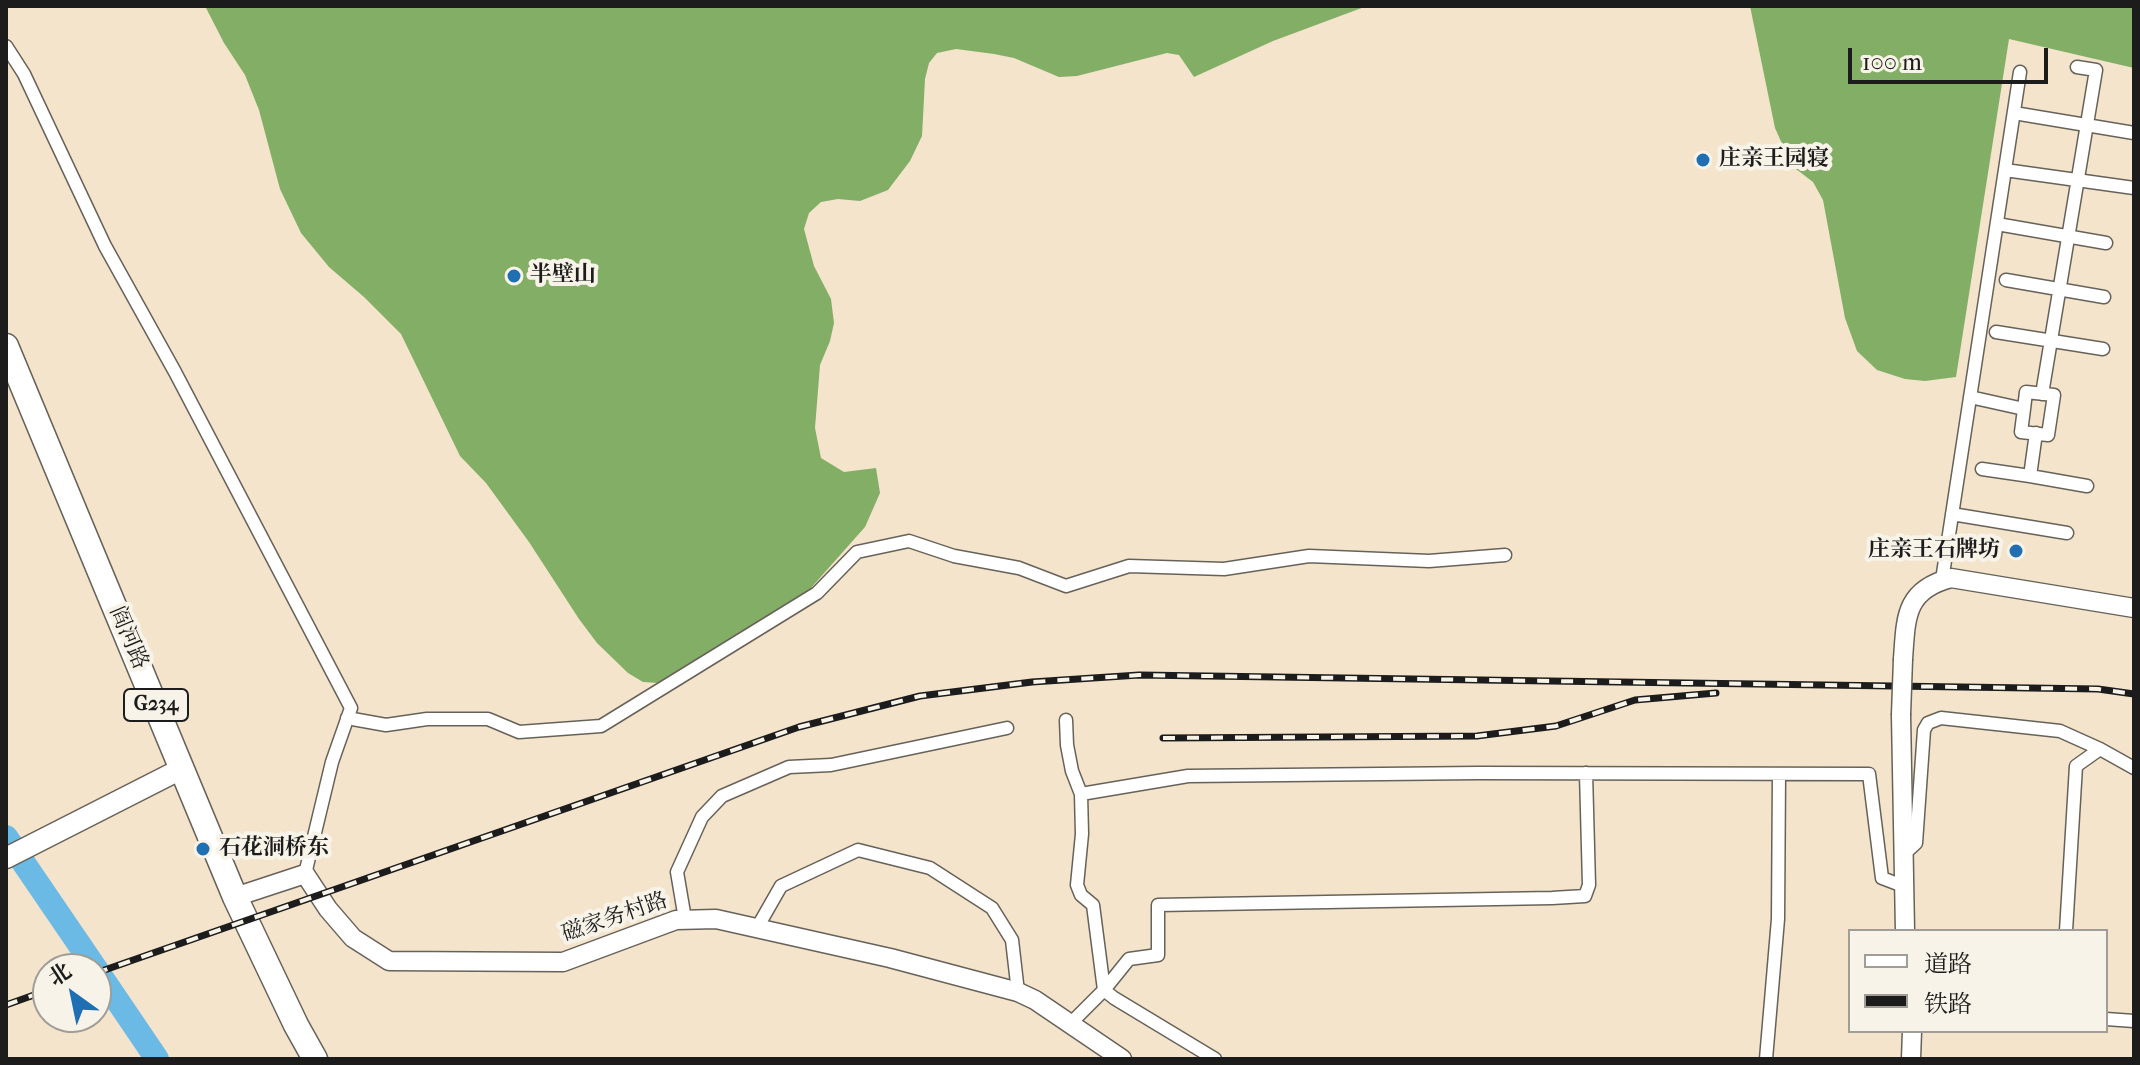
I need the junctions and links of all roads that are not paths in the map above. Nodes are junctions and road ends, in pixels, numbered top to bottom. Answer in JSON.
{"nodes":[{"id":1,"x":6,"y":46,"type":"edge"},
{"id":2,"x":2077,"y":67,"type":"dead end"},
{"id":3,"x":2020,"y":72,"type":"dead end"},
{"id":4,"x":2014,"y":113,"type":"junction"},
{"id":5,"x":2087,"y":125,"type":"junction"},
{"id":6,"x":2134,"y":133,"type":"edge"},
{"id":7,"x":2005,"y":170,"type":"junction"},
{"id":8,"x":2078,"y":180,"type":"junction"},
{"id":9,"x":2134,"y":188,"type":"edge"},
{"id":10,"x":1997,"y":224,"type":"junction"},
{"id":11,"x":2068,"y":236,"type":"junction"},
{"id":12,"x":2106,"y":243,"type":"dead end"},
{"id":13,"x":2006,"y":280,"type":"dead end"},
{"id":14,"x":2060,"y":289,"type":"junction"},
{"id":15,"x":2104,"y":297,"type":"dead end"},
{"id":16,"x":1996,"y":332,"type":"dead end"},
{"id":17,"x":2051,"y":341,"type":"junction"},
{"id":18,"x":6,"y":346,"type":"edge"},
{"id":19,"x":2103,"y":349,"type":"dead end"},
{"id":20,"x":2042,"y":394,"type":"junction"},
{"id":21,"x":1970,"y":397,"type":"junction"},
{"id":22,"x":2024,"y":409,"type":"junction"},
{"id":23,"x":2036,"y":433,"type":"junction"},
{"id":24,"x":1982,"y":469,"type":"dead end"},
{"id":25,"x":2030,"y":476,"type":"junction"},
{"id":26,"x":2087,"y":486,"type":"dead end"},
{"id":27,"x":1952,"y":514,"type":"junction"},
{"id":28,"x":2067,"y":533,"type":"dead end"},
{"id":29,"x":1505,"y":555,"type":"dead end"},
{"id":30,"x":1942,"y":580,"type":"junction"},
{"id":31,"x":2134,"y":608,"type":"edge"},
{"id":32,"x":347,"y":718,"type":"junction"},
{"id":33,"x":1066,"y":720,"type":"dead end"},
{"id":34,"x":1007,"y":728,"type":"dead end"},
{"id":35,"x":2100,"y":749,"type":"junction"},
{"id":36,"x":183,"y":768,"type":"junction"},
{"id":37,"x":2134,"y":768,"type":"edge"},
{"id":38,"x":1586,"y":773,"type":"junction"},
{"id":39,"x":1779,"y":774,"type":"junction"},
{"id":40,"x":1081,"y":794,"type":"junction"},
{"id":41,"x":1903,"y":855,"type":"junction"},
{"id":42,"x":6,"y":858,"type":"edge"},
{"id":43,"x":305,"y":874,"type":"junction"},
{"id":44,"x":1903,"y":886,"type":"junction"},
{"id":45,"x":235,"y":897,"type":"junction"},
{"id":46,"x":685,"y":919,"type":"junction"},
{"id":47,"x":757,"y":928,"type":"junction"},
{"id":48,"x":1905,"y":929,"type":"edge"},
{"id":49,"x":2066,"y":929,"type":"edge"},
{"id":50,"x":1104,"y":990,"type":"junction"},
{"id":51,"x":1018,"y":992,"type":"junction"},
{"id":52,"x":2108,"y":1019,"type":"edge"},
{"id":53,"x":2134,"y":1021,"type":"edge"},
{"id":54,"x":1070,"y":1024,"type":"junction"},
{"id":55,"x":1912,"y":1033,"type":"edge"},
{"id":56,"x":315,"y":1059,"type":"edge"},
{"id":57,"x":1122,"y":1059,"type":"edge"},
{"id":58,"x":1215,"y":1059,"type":"edge"},
{"id":59,"x":1766,"y":1059,"type":"edge"},
{"id":60,"x":1911,"y":1059,"type":"edge"}],
"edges":[{"from":1,"to":32,"type":"street"},
{"from":2,"to":5,"type":"street"},
{"from":3,"to":4,"type":"street"},
{"from":4,"to":5,"type":"street"},
{"from":4,"to":7,"type":"street"},
{"from":5,"to":6,"type":"street"},
{"from":5,"to":8,"type":"street"},
{"from":7,"to":8,"type":"street"},
{"from":7,"to":10,"type":"street"},
{"from":8,"to":9,"type":"street"},
{"from":8,"to":11,"type":"street"},
{"from":10,"to":11,"type":"street"},
{"from":10,"to":21,"type":"street"},
{"from":11,"to":12,"type":"street"},
{"from":11,"to":14,"type":"street"},
{"from":13,"to":14,"type":"street"},
{"from":14,"to":15,"type":"street"},
{"from":14,"to":17,"type":"street"},
{"from":16,"to":17,"type":"street"},
{"from":17,"to":19,"type":"street"},
{"from":17,"to":20,"type":"street"},
{"from":18,"to":36,"type":"highway","name":"阎河路","number":"G234"},
{"from":20,"to":22,"type":"street"},
{"from":20,"to":23,"type":"street"},
{"from":21,"to":22,"type":"street"},
{"from":21,"to":27,"type":"street"},
{"from":22,"to":23,"type":"street"},
{"from":23,"to":25,"type":"street"},
{"from":24,"to":25,"type":"street"},
{"from":25,"to":26,"type":"street"},
{"from":27,"to":28,"type":"street"},
{"from":27,"to":30,"type":"street"},
{"from":29,"to":32,"type":"street"},
{"from":30,"to":31,"type":"street"},
{"from":30,"to":41,"type":"street","bridge":true},
{"from":32,"to":43,"type":"street"},
{"from":33,"to":40,"type":"street"},
{"from":34,"to":46,"type":"street"},
{"from":35,"to":37,"type":"street"},
{"from":35,"to":41,"type":"street"},
{"from":35,"to":49,"type":"street"},
{"from":36,"to":42,"type":"main road"},
{"from":36,"to":45,"type":"highway","name":"阎河路","number":"G234"},
{"from":38,"to":39,"type":"street"},
{"from":38,"to":40,"type":"street"},
{"from":38,"to":50,"type":"street"},
{"from":39,"to":44,"type":"street"},
{"from":39,"to":59,"type":"street"},
{"from":40,"to":50,"type":"street"},
{"from":41,"to":44,"type":"street"},
{"from":43,"to":45,"type":"street"},
{"from":43,"to":46,"type":"street","name":"磁家务村路"},
{"from":44,"to":48,"type":"street"},
{"from":45,"to":56,"type":"highway","name":"阎河路","number":"G234"},
{"from":46,"to":47,"type":"street","name":"磁家务村路"},
{"from":47,"to":51,"type":"street","name":"磁家务村路"},
{"from":47,"to":51,"type":"street"},
{"from":50,"to":54,"type":"street"},
{"from":50,"to":58,"type":"street"},
{"from":51,"to":54,"type":"street","name":"磁家务村路"},
{"from":52,"to":53,"type":"street"},
{"from":54,"to":57,"type":"street","name":"磁家务村路"},
{"from":55,"to":60,"type":"street"}]}
